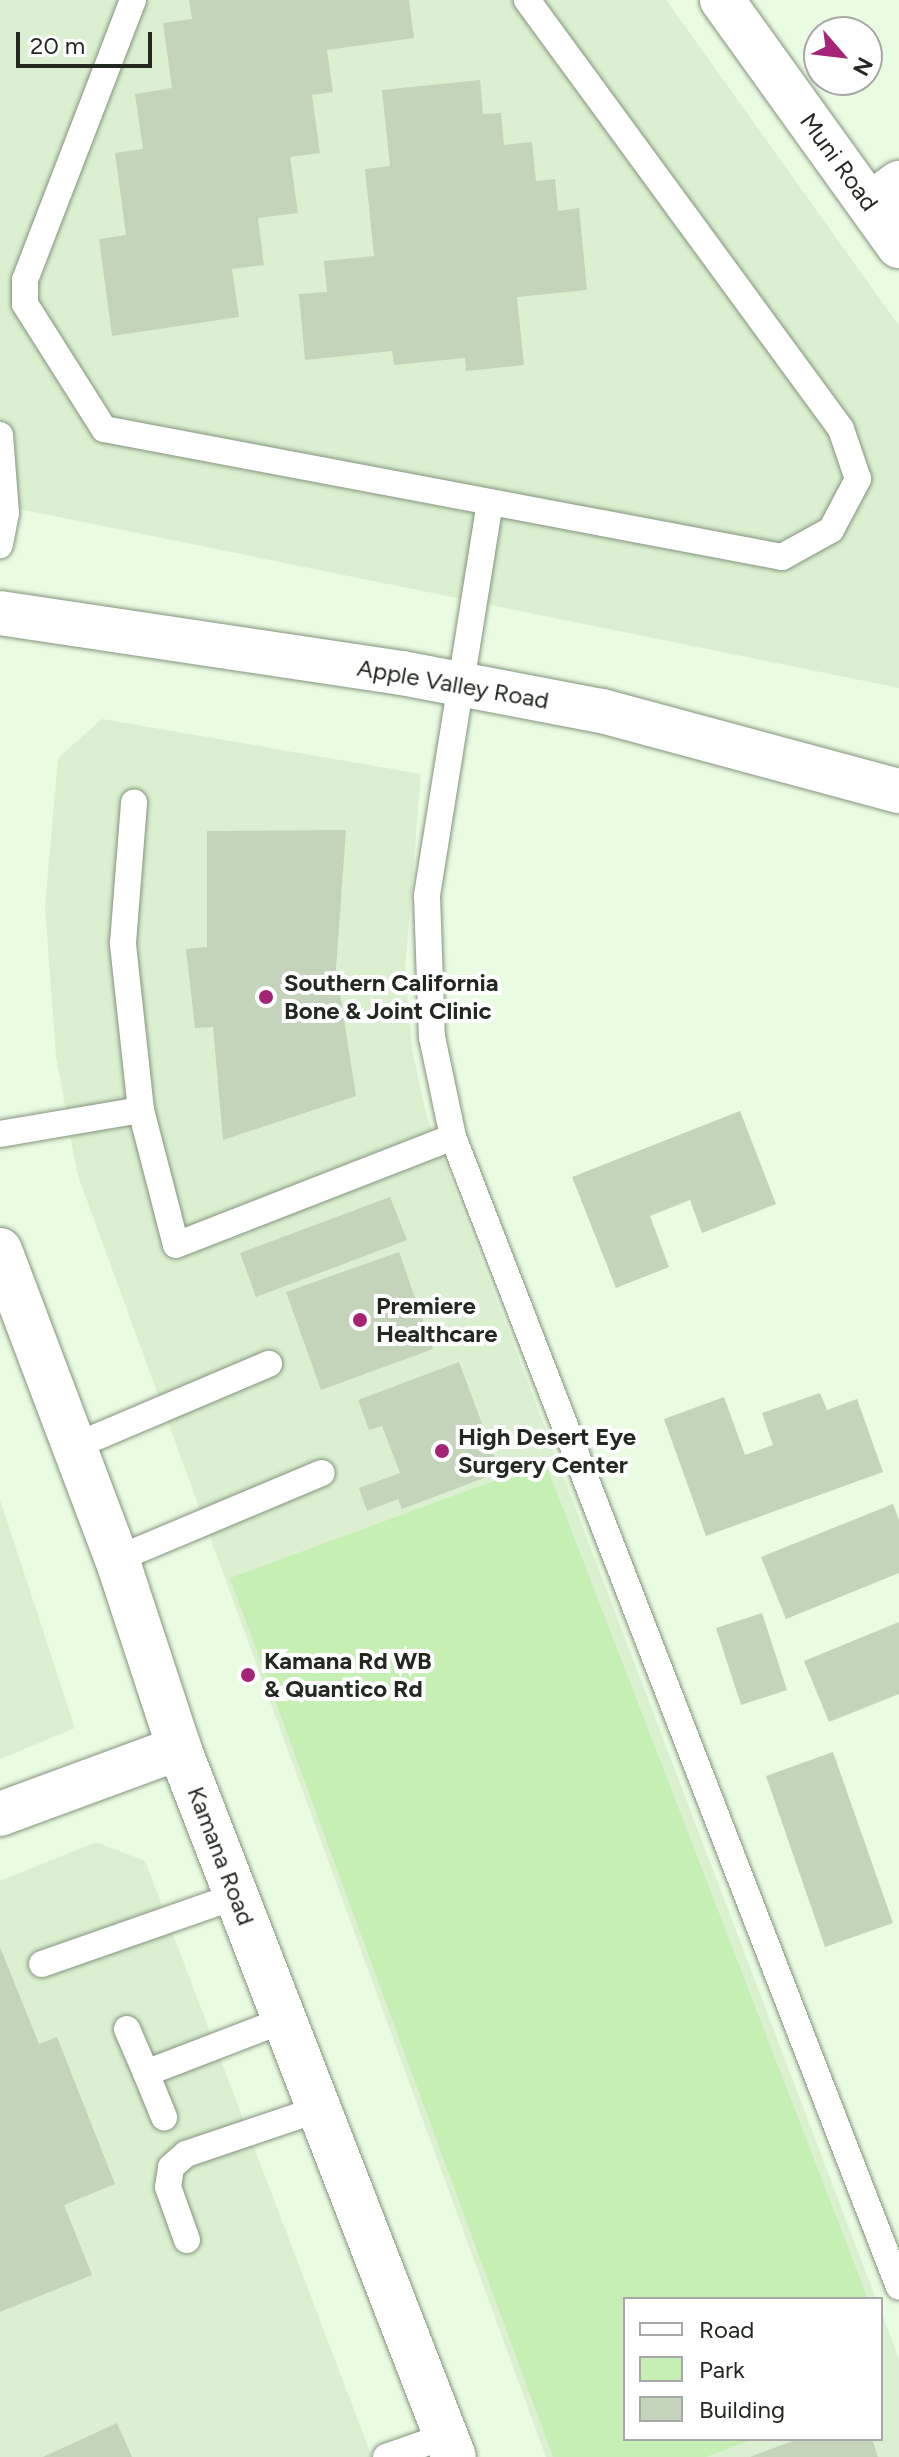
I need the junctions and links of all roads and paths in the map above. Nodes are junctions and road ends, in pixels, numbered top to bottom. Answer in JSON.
{"nodes":[{"id":1,"x":133,"y":0,"type":"edge"},
{"id":2,"x":527,"y":0,"type":"edge"},
{"id":3,"x":728,"y":2,"type":"edge"},
{"id":4,"x":884,"y":193,"type":"edge"},
{"id":5,"x":899,"y":246,"type":"edge"},
{"id":6,"x":0,"y":435,"type":"edge"},
{"id":7,"x":490,"y":502,"type":"junction"},
{"id":8,"x":0,"y":545,"type":"edge"},
{"id":9,"x":0,"y":613,"type":"edge"},
{"id":10,"x":459,"y":684,"type":"junction"},
{"id":11,"x":899,"y":791,"type":"edge"},
{"id":12,"x":134,"y":802,"type":"dead end"},
{"id":13,"x":141,"y":1110,"type":"junction"},
{"id":14,"x":0,"y":1134,"type":"edge"},
{"id":15,"x":453,"y":1137,"type":"junction"},
{"id":16,"x":0,"y":1250,"type":"edge"},
{"id":17,"x":269,"y":1364,"type":"dead end"},
{"id":18,"x":73,"y":1447,"type":"junction"},
{"id":19,"x":322,"y":1473,"type":"dead end"},
{"id":20,"x":117,"y":1559,"type":"junction"},
{"id":21,"x":179,"y":1748,"type":"junction"},
{"id":22,"x":0,"y":1814,"type":"edge"},
{"id":23,"x":236,"y":1896,"type":"junction"},
{"id":24,"x":42,"y":1964,"type":"dead end"},
{"id":25,"x":284,"y":2020,"type":"junction"},
{"id":26,"x":127,"y":2029,"type":"dead end"},
{"id":27,"x":146,"y":2073,"type":"junction"},
{"id":28,"x":319,"y":2109,"type":"junction"},
{"id":29,"x":164,"y":2117,"type":"dead end"},
{"id":30,"x":187,"y":2240,"type":"dead end"},
{"id":31,"x":899,"y":2287,"type":"edge"},
{"id":32,"x":450,"y":2446,"type":"edge"},
{"id":33,"x":386,"y":2457,"type":"edge"}],
"edges":[{"from":1,"to":7,"type":"lane"},
{"from":2,"to":7,"type":"lane"},
{"from":3,"to":4,"type":"street","name":"Muni Road"},
{"from":4,"to":5,"type":"street","name":"Muni Road"},
{"from":6,"to":8,"type":"lane"},
{"from":7,"to":10,"type":"lane"},
{"from":9,"to":10,"type":"street","name":"Apple Valley Road"},
{"from":10,"to":11,"type":"street","name":"Apple Valley Road"},
{"from":10,"to":15,"type":"lane"},
{"from":12,"to":13,"type":"lane"},
{"from":13,"to":14,"type":"lane"},
{"from":13,"to":15,"type":"lane"},
{"from":15,"to":31,"type":"lane"},
{"from":16,"to":18,"type":"street","name":"Kamana Road"},
{"from":17,"to":18,"type":"lane"},
{"from":18,"to":20,"type":"street","name":"Kamana Road"},
{"from":19,"to":20,"type":"lane"},
{"from":20,"to":21,"type":"street","name":"Kamana Road"},
{"from":21,"to":22,"type":"street"},
{"from":21,"to":23,"type":"street","name":"Kamana Road"},
{"from":23,"to":24,"type":"lane"},
{"from":23,"to":25,"type":"street","name":"Kamana Road"},
{"from":25,"to":27,"type":"lane"},
{"from":25,"to":28,"type":"street","name":"Kamana Road"},
{"from":26,"to":27,"type":"lane"},
{"from":27,"to":29,"type":"lane"},
{"from":28,"to":30,"type":"lane"},
{"from":28,"to":32,"type":"street","name":"Kamana Road"},
{"from":32,"to":33,"type":"lane"}]}
